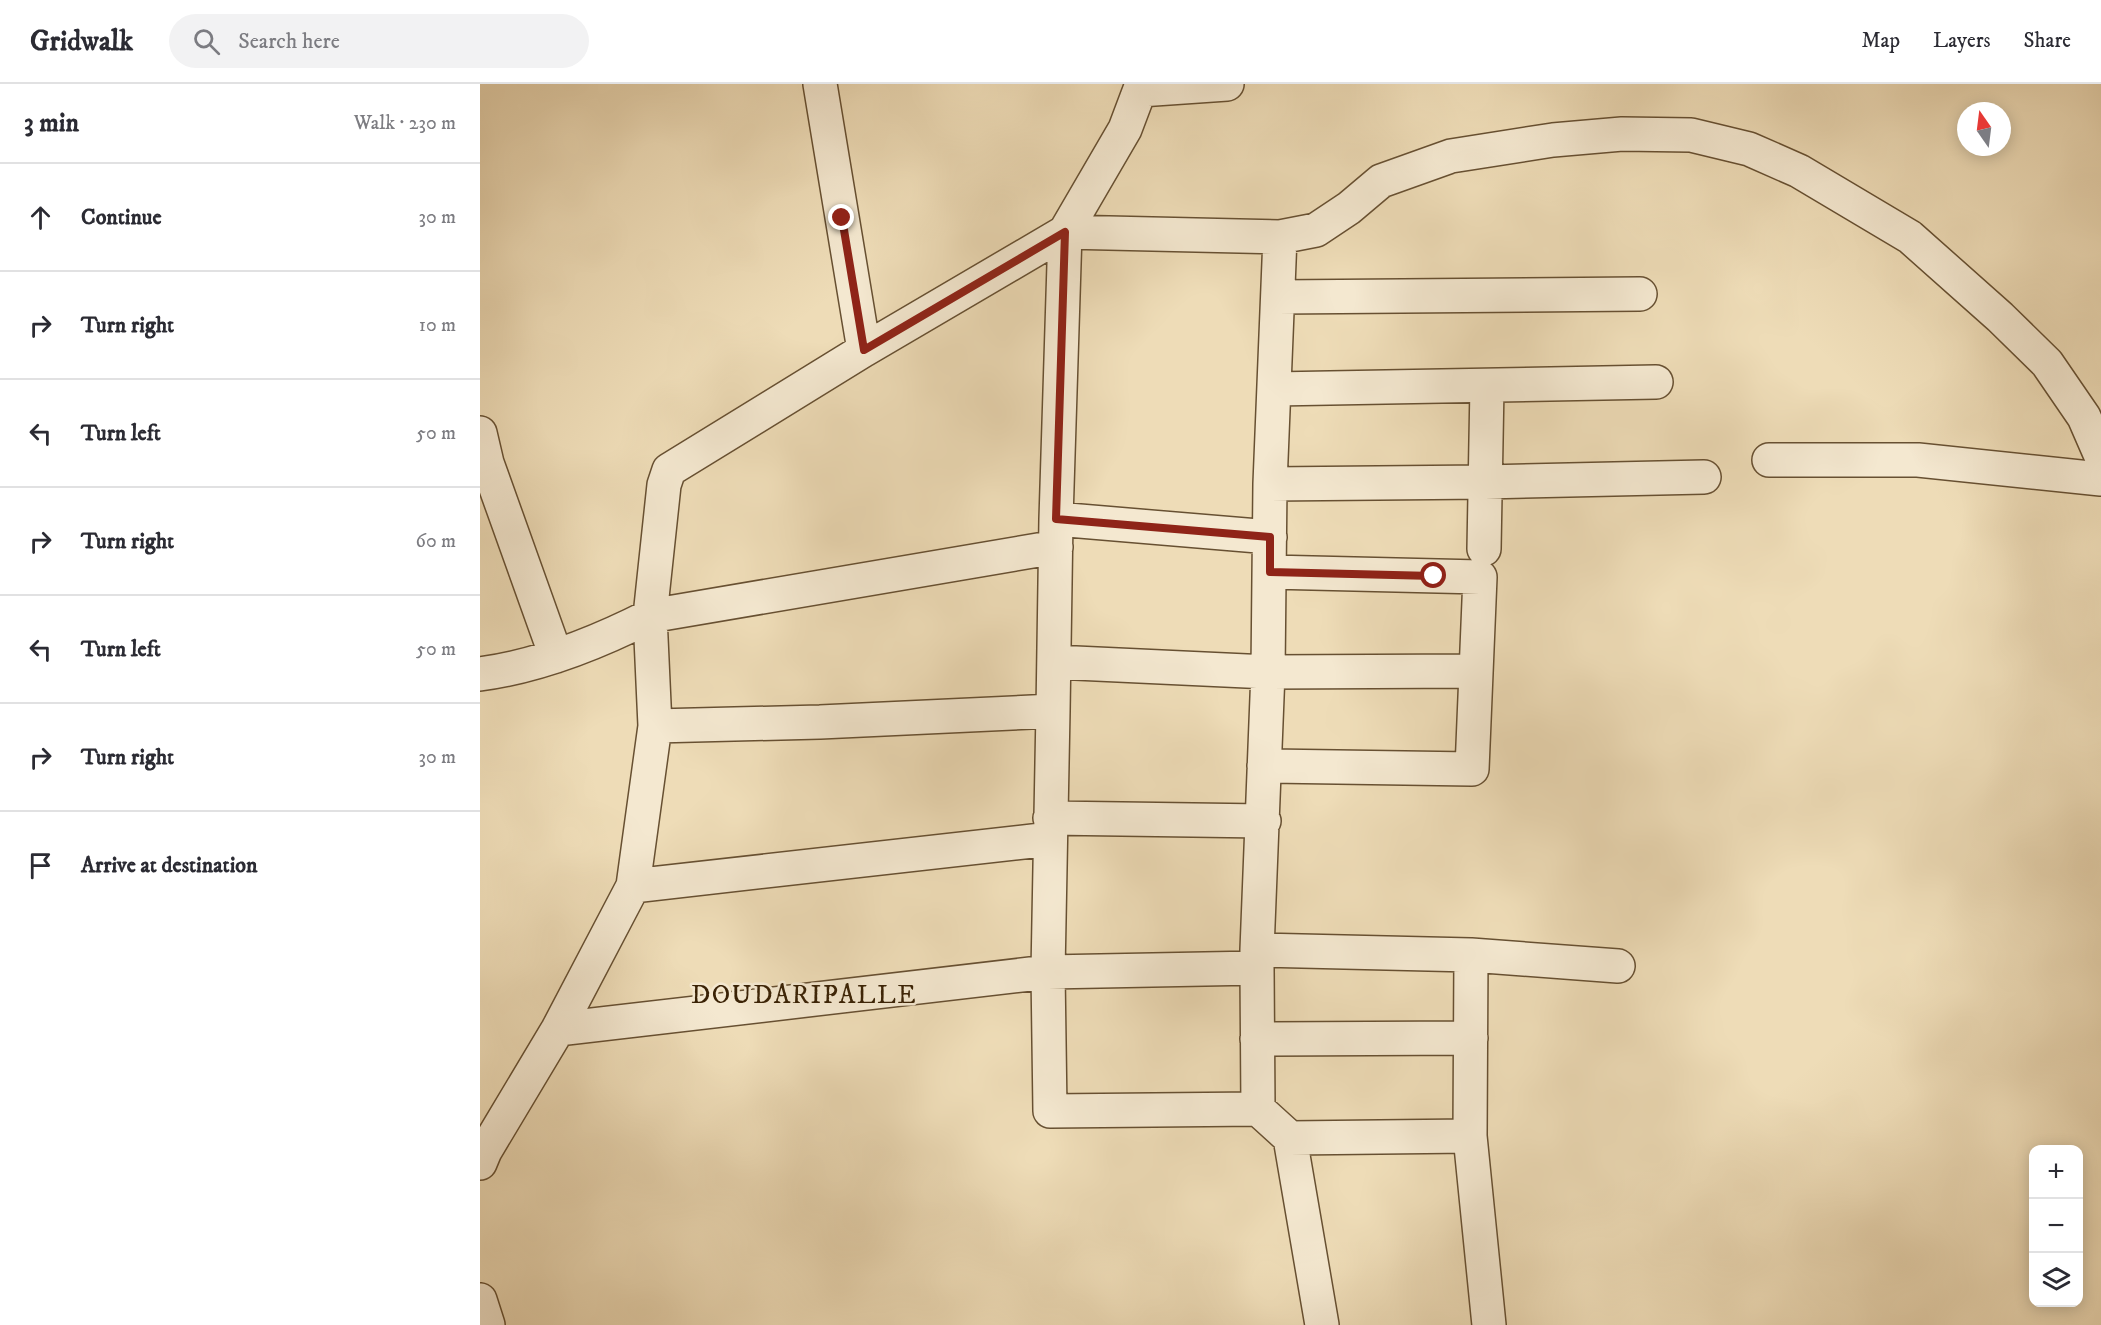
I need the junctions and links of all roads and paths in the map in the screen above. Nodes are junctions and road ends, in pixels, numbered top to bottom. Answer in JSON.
{"nodes":[{"id":1,"x":820,"y":84,"type":"edge"},
{"id":2,"x":1227,"y":84,"type":"edge"},
{"id":3,"x":1141,"y":87,"type":"edge"},
{"id":4,"x":1065,"y":232,"type":"junction"},
{"id":5,"x":1280,"y":237,"type":"junction"},
{"id":6,"x":1640,"y":294,"type":"dead end"},
{"id":7,"x":1278,"y":297,"type":"junction"},
{"id":8,"x":864,"y":350,"type":"junction"},
{"id":9,"x":1656,"y":382,"type":"dead end"},
{"id":10,"x":1487,"y":386,"type":"junction"},
{"id":11,"x":1274,"y":389,"type":"junction"},
{"id":12,"x":480,"y":433,"type":"edge"},
{"id":13,"x":2101,"y":456,"type":"edge"},
{"id":14,"x":1768,"y":460,"type":"dead end"},
{"id":15,"x":1704,"y":477,"type":"dead end"},
{"id":16,"x":2101,"y":479,"type":"edge"},
{"id":17,"x":1485,"y":482,"type":"junction"},
{"id":18,"x":1270,"y":484,"type":"junction"},
{"id":19,"x":1056,"y":533,"type":"junction"},
{"id":20,"x":1270,"y":537,"type":"junction"},
{"id":21,"x":1484,"y":549,"type":"dead end"},
{"id":22,"x":1270,"y":572,"type":"junction"},
{"id":23,"x":650,"y":616,"type":"junction"},
{"id":24,"x":556,"y":657,"type":"junction"},
{"id":25,"x":1054,"y":662,"type":"junction"},
{"id":26,"x":1475,"y":671,"type":"junction"},
{"id":27,"x":1269,"y":672,"type":"junction"},
{"id":28,"x":480,"y":674,"type":"edge"},
{"id":29,"x":1053,"y":711,"type":"junction"},
{"id":30,"x":655,"y":726,"type":"junction"},
{"id":31,"x":1264,"y":766,"type":"junction"},
{"id":32,"x":1264,"y":821,"type":"junction"},
{"id":33,"x":1050,"y":829,"type":"junction"},
{"id":34,"x":633,"y":886,"type":"junction"},
{"id":35,"x":1471,"y":955,"type":"junction"},
{"id":36,"x":1257,"y":959,"type":"junction"},
{"id":37,"x":1618,"y":966,"type":"dead end"},
{"id":38,"x":1048,"y":972,"type":"junction"},
{"id":39,"x":558,"y":1029,"type":"junction"},
{"id":40,"x":1471,"y":1038,"type":"junction"},
{"id":41,"x":1257,"y":1039,"type":"junction"},
{"id":42,"x":1258,"y":1109,"type":"junction"},
{"id":43,"x":1470,"y":1136,"type":"junction"},
{"id":44,"x":1290,"y":1138,"type":"junction"},
{"id":45,"x":480,"y":1163,"type":"edge"},
{"id":46,"x":480,"y":1300,"type":"edge"},
{"id":47,"x":488,"y":1325,"type":"edge"},
{"id":48,"x":1322,"y":1325,"type":"edge"},
{"id":49,"x":1490,"y":1325,"type":"edge"}],
"edges":[{"from":1,"to":8,"type":"street"},
{"from":2,"to":3,"type":"street"},
{"from":3,"to":4,"type":"street"},
{"from":4,"to":5,"type":"street"},
{"from":4,"to":8,"type":"street"},
{"from":4,"to":19,"type":"street"},
{"from":5,"to":7,"type":"street"},
{"from":5,"to":13,"type":"street"},
{"from":6,"to":7,"type":"street"},
{"from":7,"to":11,"type":"street"},
{"from":8,"to":23,"type":"street"},
{"from":9,"to":10,"type":"street"},
{"from":10,"to":11,"type":"street"},
{"from":10,"to":17,"type":"street"},
{"from":11,"to":18,"type":"street"},
{"from":12,"to":24,"type":"street"},
{"from":14,"to":16,"type":"street"},
{"from":15,"to":17,"type":"street"},
{"from":17,"to":18,"type":"street"},
{"from":17,"to":21,"type":"street"},
{"from":18,"to":20,"type":"street"},
{"from":19,"to":20,"type":"street"},
{"from":19,"to":23,"type":"street"},
{"from":19,"to":25,"type":"street"},
{"from":20,"to":22,"type":"street"},
{"from":22,"to":26,"type":"street"},
{"from":22,"to":27,"type":"street"},
{"from":23,"to":24,"type":"street"},
{"from":23,"to":30,"type":"street"},
{"from":24,"to":28,"type":"street"},
{"from":25,"to":27,"type":"street"},
{"from":25,"to":29,"type":"street"},
{"from":26,"to":27,"type":"street"},
{"from":26,"to":31,"type":"street"},
{"from":27,"to":31,"type":"street"},
{"from":29,"to":30,"type":"street"},
{"from":29,"to":33,"type":"street"},
{"from":30,"to":34,"type":"street"},
{"from":31,"to":32,"type":"street"},
{"from":32,"to":33,"type":"street"},
{"from":32,"to":36,"type":"street"},
{"from":33,"to":34,"type":"street"},
{"from":33,"to":38,"type":"street"},
{"from":34,"to":39,"type":"street"},
{"from":35,"to":36,"type":"street"},
{"from":35,"to":37,"type":"street"},
{"from":35,"to":40,"type":"street"},
{"from":36,"to":38,"type":"street"},
{"from":36,"to":41,"type":"street"},
{"from":38,"to":39,"type":"street"},
{"from":38,"to":42,"type":"street"},
{"from":39,"to":45,"type":"street"},
{"from":40,"to":41,"type":"street"},
{"from":40,"to":43,"type":"street"},
{"from":41,"to":42,"type":"street"},
{"from":42,"to":44,"type":"street"},
{"from":43,"to":44,"type":"street"},
{"from":43,"to":49,"type":"street"},
{"from":44,"to":48,"type":"street"},
{"from":46,"to":47,"type":"street"}]}
